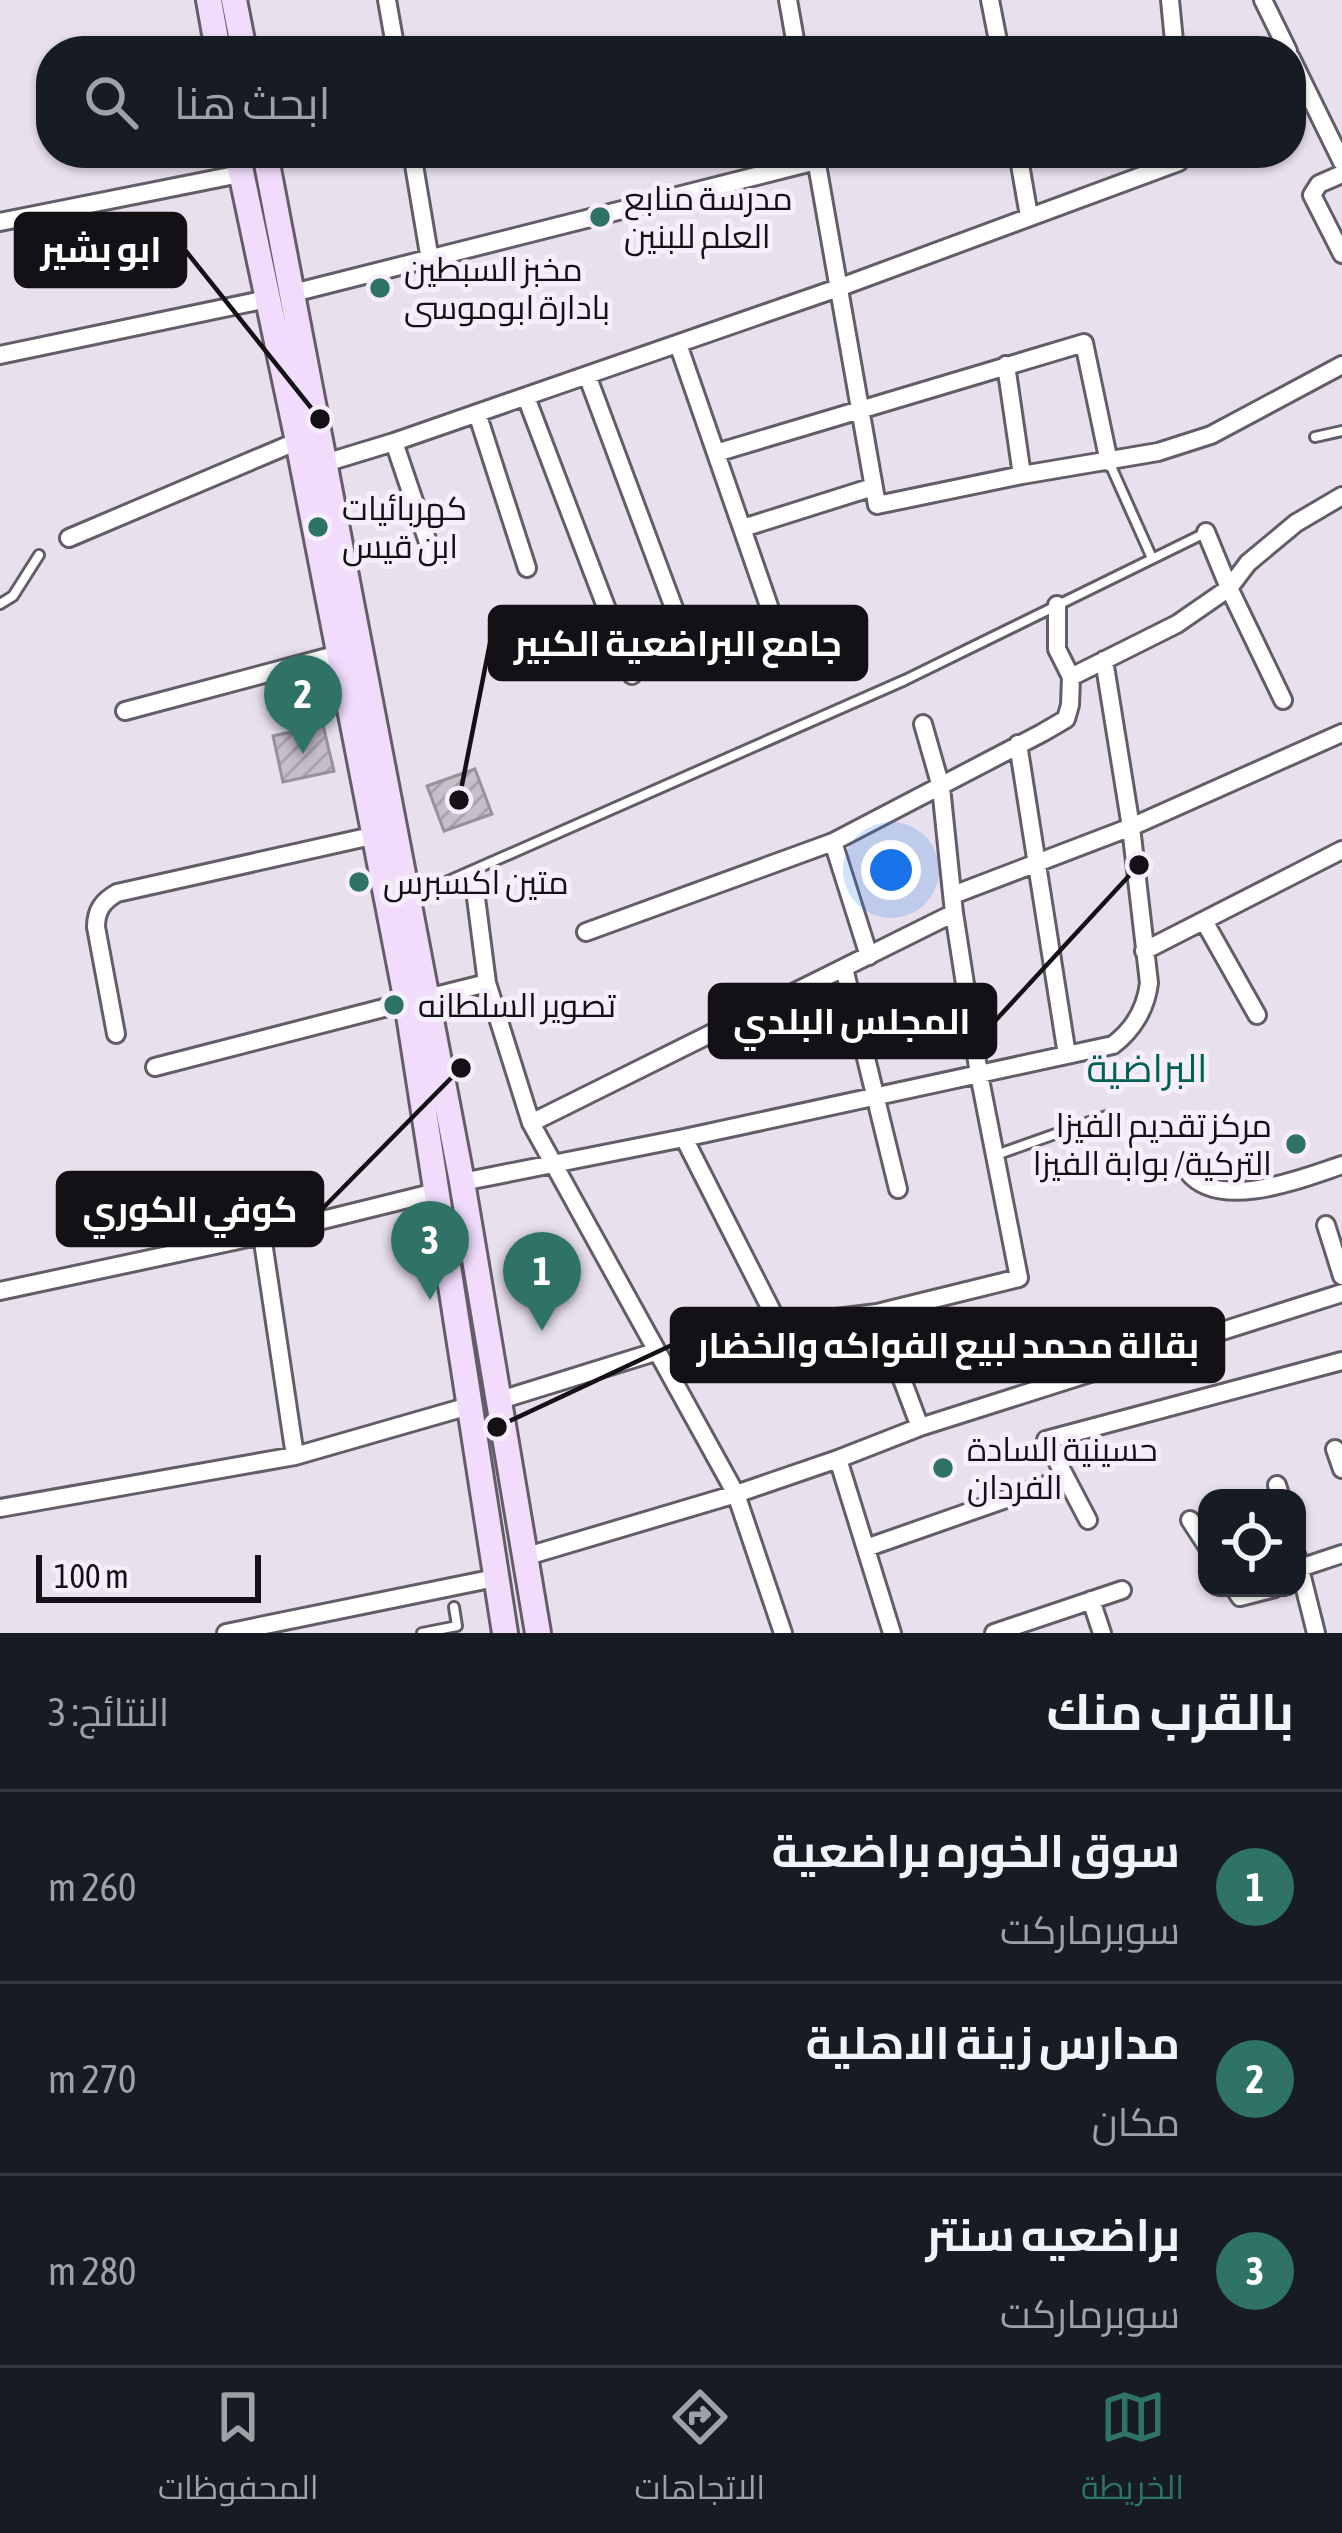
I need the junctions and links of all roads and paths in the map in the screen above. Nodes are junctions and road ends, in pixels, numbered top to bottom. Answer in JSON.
{"nodes":[{"id":1,"x":387,"y":0,"type":"edge"},
{"id":2,"x":788,"y":0,"type":"edge"},
{"id":3,"x":990,"y":0,"type":"edge"},
{"id":4,"x":1170,"y":0,"type":"edge"},
{"id":5,"x":1263,"y":0,"type":"edge"},
{"id":6,"x":219,"y":1,"type":"edge"},
{"id":7,"x":218,"y":36,"type":"edge"},
{"id":8,"x":236,"y":36,"type":"edge"},
{"id":9,"x":393,"y":36,"type":"edge"},
{"id":10,"x":794,"y":36,"type":"edge"},
{"id":11,"x":997,"y":36,"type":"edge"},
{"id":12,"x":1175,"y":36,"type":"edge"},
{"id":13,"x":1280,"y":36,"type":"edge"},
{"id":14,"x":1306,"y":89,"type":"edge"},
{"id":15,"x":1342,"y":162,"type":"edge"},
{"id":16,"x":218,"y":168,"type":"edge"},
{"id":17,"x":239,"y":168,"type":"edge"},
{"id":18,"x":268,"y":168,"type":"edge"},
{"id":19,"x":415,"y":168,"type":"edge"},
{"id":20,"x":775,"y":168,"type":"edge"},
{"id":21,"x":818,"y":168,"type":"edge"},
{"id":22,"x":1021,"y":168,"type":"edge"},
{"id":23,"x":1162,"y":168,"type":"edge"},
{"id":24,"x":1342,"y":174,"type":"edge"},
{"id":25,"x":1029,"y":216,"type":"junction"},
{"id":26,"x":0,"y":222,"type":"edge"},
{"id":27,"x":1342,"y":254,"type":"edge"},
{"id":28,"x":430,"y":260,"type":"junction"},
{"id":29,"x":838,"y":288,"type":"junction"},
{"id":30,"x":293,"y":293,"type":"junction"},
{"id":31,"x":266,"y":299,"type":"junction"},
{"id":32,"x":678,"y":344,"type":"junction"},
{"id":33,"x":0,"y":355,"type":"edge"},
{"id":34,"x":1006,"y":365,"type":"junction"},
{"id":35,"x":1342,"y":365,"type":"edge"},
{"id":36,"x":587,"y":375,"type":"junction"},
{"id":37,"x":526,"y":397,"type":"junction"},
{"id":38,"x":860,"y":412,"type":"junction"},
{"id":39,"x":478,"y":413,"type":"junction"},
{"id":40,"x":1342,"y":431,"type":"edge"},
{"id":41,"x":1315,"y":436,"type":"dead end"},
{"id":42,"x":298,"y":441,"type":"junction"},
{"id":43,"x":394,"y":442,"type":"junction"},
{"id":44,"x":716,"y":453,"type":"junction"},
{"id":45,"x":1109,"y":462,"type":"junction"},
{"id":46,"x":325,"y":463,"type":"junction"},
{"id":47,"x":1022,"y":475,"type":"junction"},
{"id":48,"x":873,"y":487,"type":"junction"},
{"id":49,"x":1342,"y":496,"type":"edge"},
{"id":50,"x":743,"y":529,"type":"junction"},
{"id":51,"x":1206,"y":532,"type":"joint"},
{"id":52,"x":69,"y":538,"type":"dead end"},
{"id":53,"x":39,"y":555,"type":"dead end"},
{"id":54,"x":433,"y":557,"type":"dead end"},
{"id":55,"x":1152,"y":558,"type":"junction"},
{"id":56,"x":527,"y":568,"type":"dead end"},
{"id":57,"x":1229,"y":588,"type":"junction"},
{"id":58,"x":0,"y":604,"type":"edge"},
{"id":59,"x":769,"y":605,"type":"dead end"},
{"id":60,"x":1057,"y":605,"type":"junction"},
{"id":61,"x":690,"y":651,"type":"dead end"},
{"id":62,"x":339,"y":655,"type":"junction"},
{"id":63,"x":1104,"y":660,"type":"junction"},
{"id":64,"x":632,"y":675,"type":"dead end"},
{"id":65,"x":1071,"y":677,"type":"junction"},
{"id":66,"x":1283,"y":700,"type":"dead end"},
{"id":67,"x":125,"y":711,"type":"dead end"},
{"id":68,"x":923,"y":724,"type":"dead end"},
{"id":69,"x":1342,"y":733,"type":"edge"},
{"id":70,"x":1018,"y":745,"type":"junction"},
{"id":71,"x":941,"y":787,"type":"junction"},
{"id":72,"x":1131,"y":827,"type":"junction"},
{"id":73,"x":376,"y":835,"type":"junction"},
{"id":74,"x":832,"y":842,"type":"junction"},
{"id":75,"x":1342,"y":850,"type":"edge"},
{"id":76,"x":1036,"y":863,"type":"junction"},
{"id":77,"x":476,"y":890,"type":"dead end"},
{"id":78,"x":409,"y":899,"type":"junction"},
{"id":79,"x":954,"y":904,"type":"junction"},
{"id":80,"x":1204,"y":921,"type":"junction"},
{"id":81,"x":586,"y":932,"type":"dead end"},
{"id":82,"x":1144,"y":951,"type":"junction"},
{"id":83,"x":869,"y":956,"type":"junction"},
{"id":84,"x":844,"y":968,"type":"junction"},
{"id":85,"x":487,"y":983,"type":"junction"},
{"id":86,"x":417,"y":1000,"type":"junction"},
{"id":87,"x":1257,"y":1015,"type":"dead end"},
{"id":88,"x":116,"y":1034,"type":"dead end"},
{"id":89,"x":1067,"y":1055,"type":"junction"},
{"id":90,"x":155,"y":1067,"type":"dead end"},
{"id":91,"x":979,"y":1074,"type":"junction"},
{"id":92,"x":875,"y":1096,"type":"junction"},
{"id":93,"x":1106,"y":1116,"type":"dead end"},
{"id":94,"x":531,"y":1123,"type":"junction"},
{"id":95,"x":684,"y":1138,"type":"junction"},
{"id":96,"x":995,"y":1156,"type":"junction"},
{"id":97,"x":552,"y":1165,"type":"junction"},
{"id":98,"x":1342,"y":1165,"type":"edge"},
{"id":99,"x":1189,"y":1172,"type":"dead end"},
{"id":100,"x":462,"y":1182,"type":"junction"},
{"id":101,"x":898,"y":1190,"type":"dead end"},
{"id":102,"x":436,"y":1192,"type":"junction"},
{"id":103,"x":1326,"y":1226,"type":"dead end"},
{"id":104,"x":262,"y":1235,"type":"junction"},
{"id":105,"x":1342,"y":1276,"type":"edge"},
{"id":106,"x":0,"y":1291,"type":"edge"},
{"id":107,"x":1342,"y":1293,"type":"edge"},
{"id":108,"x":877,"y":1313,"type":"junction"},
{"id":109,"x":656,"y":1352,"type":"junction"},
{"id":110,"x":1342,"y":1361,"type":"edge"},
{"id":111,"x":500,"y":1400,"type":"junction"},
{"id":112,"x":469,"y":1406,"type":"junction"},
{"id":113,"x":920,"y":1427,"type":"junction"},
{"id":114,"x":1335,"y":1449,"type":"dead end"},
{"id":115,"x":295,"y":1456,"type":"junction"},
{"id":116,"x":838,"y":1459,"type":"junction"},
{"id":117,"x":1342,"y":1469,"type":"edge"},
{"id":118,"x":1066,"y":1478,"type":"junction"},
{"id":119,"x":512,"y":1480,"type":"junction"},
{"id":120,"x":482,"y":1484,"type":"junction"},
{"id":121,"x":736,"y":1494,"type":"junction"},
{"id":122,"x":0,"y":1508,"type":"edge"},
{"id":123,"x":1088,"y":1520,"type":"dead end"},
{"id":124,"x":1190,"y":1520,"type":"dead end"},
{"id":125,"x":1198,"y":1532,"type":"edge"},
{"id":126,"x":866,"y":1548,"type":"junction"},
{"id":127,"x":1342,"y":1554,"type":"edge"},
{"id":128,"x":524,"y":1557,"type":"junction"},
{"id":129,"x":1306,"y":1569,"type":"edge"},
{"id":130,"x":496,"y":1578,"type":"junction"},
{"id":131,"x":1122,"y":1590,"type":"dead end"},
{"id":132,"x":1306,"y":1597,"type":"edge"},
{"id":133,"x":1090,"y":1600,"type":"junction"},
{"id":134,"x":454,"y":1607,"type":"dead end"},
{"id":135,"x":1039,"y":1626,"type":"edge"},
{"id":136,"x":226,"y":1633,"type":"edge"},
{"id":137,"x":422,"y":1633,"type":"edge"},
{"id":138,"x":506,"y":1633,"type":"edge"},
{"id":139,"x":538,"y":1633,"type":"edge"},
{"id":140,"x":783,"y":1633,"type":"edge"},
{"id":141,"x":892,"y":1633,"type":"edge"},
{"id":142,"x":994,"y":1633,"type":"edge"},
{"id":143,"x":1102,"y":1633,"type":"edge"},
{"id":144,"x":1316,"y":1633,"type":"edge"}],
"edges":[{"from":1,"to":9,"type":"street"},
{"from":2,"to":10,"type":"street"},
{"from":3,"to":11,"type":"street"},
{"from":4,"to":12,"type":"street"},
{"from":5,"to":13,"type":"street"},
{"from":6,"to":7,"type":"main road"},
{"from":6,"to":8,"type":"main road"},
{"from":14,"to":15,"type":"street"},
{"from":16,"to":26,"type":"street"},
{"from":17,"to":31,"type":"main road"},
{"from":18,"to":30,"type":"main road"},
{"from":19,"to":28,"type":"street"},
{"from":20,"to":28,"type":"street"},
{"from":21,"to":29,"type":"street"},
{"from":22,"to":25,"type":"street"},
{"from":23,"to":25,"type":"street"},
{"from":24,"to":27,"type":"street"},
{"from":25,"to":29,"type":"street"},
{"from":28,"to":30,"type":"street"},
{"from":29,"to":32,"type":"street"},
{"from":29,"to":38,"type":"street"},
{"from":30,"to":31,"type":"main road"},
{"from":30,"to":46,"type":"main road"},
{"from":31,"to":33,"type":"street"},
{"from":31,"to":42,"type":"main road"},
{"from":32,"to":36,"type":"street"},
{"from":32,"to":44,"type":"street"},
{"from":34,"to":38,"type":"street"},
{"from":34,"to":45,"type":"street"},
{"from":34,"to":47,"type":"street"},
{"from":35,"to":45,"type":"street"},
{"from":36,"to":37,"type":"street"},
{"from":36,"to":61,"type":"street"},
{"from":37,"to":39,"type":"street"},
{"from":37,"to":64,"type":"street"},
{"from":38,"to":44,"type":"street"},
{"from":38,"to":48,"type":"street"},
{"from":39,"to":43,"type":"street"},
{"from":39,"to":56,"type":"street"},
{"from":40,"to":41,"type":"lane"},
{"from":42,"to":52,"type":"street"},
{"from":42,"to":62,"type":"main road"},
{"from":43,"to":46,"type":"street"},
{"from":43,"to":54,"type":"street"},
{"from":44,"to":50,"type":"street"},
{"from":45,"to":47,"type":"street"},
{"from":45,"to":55,"type":"lane"},
{"from":46,"to":78,"type":"main road"},
{"from":47,"to":48,"type":"street"},
{"from":48,"to":50,"type":"street"},
{"from":49,"to":57,"type":"street"},
{"from":50,"to":59,"type":"street"},
{"from":51,"to":55,"type":"lane"},
{"from":51,"to":57,"type":"street"},
{"from":53,"to":58,"type":"lane"},
{"from":55,"to":60,"type":"lane"},
{"from":57,"to":63,"type":"street"},
{"from":57,"to":66,"type":"street"},
{"from":60,"to":65,"type":"street"},
{"from":60,"to":78,"type":"lane"},
{"from":62,"to":67,"type":"street"},
{"from":62,"to":73,"type":"main road"},
{"from":63,"to":65,"type":"street"},
{"from":63,"to":72,"type":"street"},
{"from":65,"to":70,"type":"street"},
{"from":68,"to":71,"type":"street"},
{"from":69,"to":72,"type":"street"},
{"from":70,"to":71,"type":"street"},
{"from":70,"to":76,"type":"street"},
{"from":71,"to":74,"type":"street"},
{"from":71,"to":79,"type":"street"},
{"from":72,"to":76,"type":"street"},
{"from":72,"to":82,"type":"street"},
{"from":73,"to":86,"type":"main road"},
{"from":73,"to":88,"type":"street"},
{"from":74,"to":81,"type":"street"},
{"from":74,"to":83,"type":"street"},
{"from":75,"to":80,"type":"street"},
{"from":76,"to":79,"type":"street"},
{"from":76,"to":89,"type":"street"},
{"from":77,"to":85,"type":"street"},
{"from":78,"to":86,"type":"main road"},
{"from":79,"to":83,"type":"street"},
{"from":79,"to":91,"type":"street"},
{"from":80,"to":82,"type":"street"},
{"from":80,"to":87,"type":"street"},
{"from":82,"to":89,"type":"street"},
{"from":83,"to":84,"type":"street"},
{"from":84,"to":92,"type":"street"},
{"from":84,"to":94,"type":"street"},
{"from":85,"to":86,"type":"street"},
{"from":85,"to":94,"type":"street"},
{"from":86,"to":90,"type":"street"},
{"from":86,"to":100,"type":"main road"},
{"from":86,"to":102,"type":"main road"},
{"from":89,"to":91,"type":"street"},
{"from":91,"to":92,"type":"street"},
{"from":91,"to":96,"type":"street"},
{"from":92,"to":95,"type":"street"},
{"from":92,"to":101,"type":"street"},
{"from":93,"to":96,"type":"lane"},
{"from":94,"to":97,"type":"street"},
{"from":95,"to":97,"type":"street"},
{"from":95,"to":108,"type":"street"},
{"from":96,"to":108,"type":"street"},
{"from":97,"to":100,"type":"street"},
{"from":97,"to":109,"type":"street"},
{"from":98,"to":99,"type":"street"},
{"from":100,"to":111,"type":"main road"},
{"from":102,"to":104,"type":"street"},
{"from":102,"to":112,"type":"main road"},
{"from":103,"to":105,"type":"street"},
{"from":104,"to":106,"type":"street"},
{"from":104,"to":115,"type":"street"},
{"from":107,"to":113,"type":"street"},
{"from":108,"to":113,"type":"street"},
{"from":109,"to":111,"type":"street"},
{"from":109,"to":121,"type":"street"},
{"from":110,"to":118,"type":"street"},
{"from":111,"to":119,"type":"main road"},
{"from":112,"to":115,"type":"street"},
{"from":112,"to":120,"type":"main road"},
{"from":113,"to":116,"type":"street"},
{"from":114,"to":117,"type":"street"},
{"from":115,"to":122,"type":"street"},
{"from":116,"to":121,"type":"street"},
{"from":116,"to":126,"type":"street"},
{"from":118,"to":123,"type":"street"},
{"from":118,"to":126,"type":"street"},
{"from":119,"to":120,"type":"main road"},
{"from":119,"to":128,"type":"main road"},
{"from":120,"to":130,"type":"main road"},
{"from":121,"to":128,"type":"street"},
{"from":121,"to":140,"type":"street"},
{"from":124,"to":125,"type":"street"},
{"from":126,"to":141,"type":"street"},
{"from":127,"to":129,"type":"street"},
{"from":128,"to":139,"type":"main road"},
{"from":130,"to":136,"type":"street"},
{"from":130,"to":138,"type":"main road"},
{"from":131,"to":133,"type":"street"},
{"from":132,"to":144,"type":"street"},
{"from":133,"to":135,"type":"street"},
{"from":133,"to":143,"type":"street"},
{"from":134,"to":137,"type":"lane"},
{"from":135,"to":142,"type":"street"}]}
